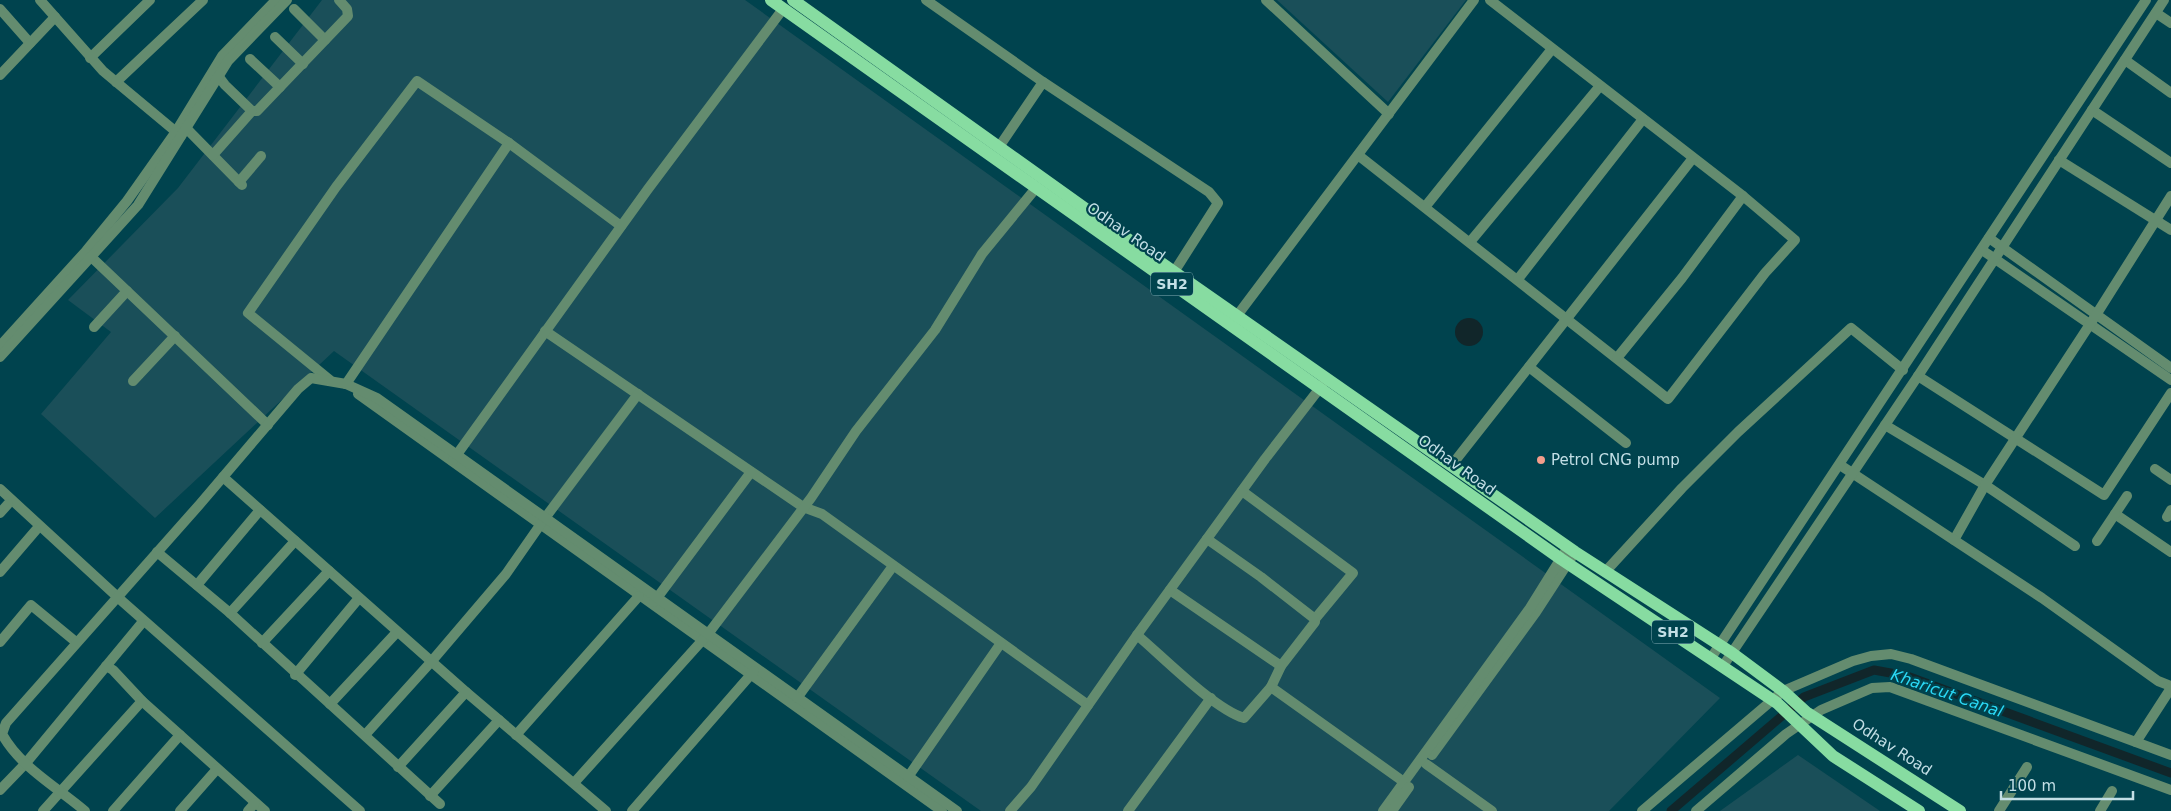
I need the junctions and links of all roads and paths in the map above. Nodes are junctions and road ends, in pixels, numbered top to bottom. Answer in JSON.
{"nodes":[{"id":1,"x":40,"y":0,"type":"edge"},
{"id":2,"x":150,"y":0,"type":"edge"},
{"id":3,"x":203,"y":0,"type":"edge"},
{"id":4,"x":276,"y":0,"type":"edge"},
{"id":5,"x":287,"y":0,"type":"edge"},
{"id":6,"x":339,"y":0,"type":"edge"},
{"id":7,"x":771,"y":0,"type":"edge"},
{"id":8,"x":793,"y":0,"type":"edge"},
{"id":9,"x":926,"y":0,"type":"edge"},
{"id":10,"x":1266,"y":0,"type":"edge"},
{"id":11,"x":1474,"y":0,"type":"edge"},
{"id":12,"x":1490,"y":0,"type":"edge"},
{"id":13,"x":2146,"y":0,"type":"edge"},
{"id":14,"x":2164,"y":0,"type":"edge"},
{"id":15,"x":294,"y":9,"type":"dead end"},
{"id":16,"x":783,"y":9,"type":"junction"},
{"id":17,"x":1,"y":13,"type":"edge"},
{"id":18,"x":2156,"y":13,"type":"junction"},
{"id":19,"x":55,"y":16,"type":"junction"},
{"id":20,"x":2171,"y":23,"type":"edge"},
{"id":21,"x":275,"y":37,"type":"dead end"},
{"id":22,"x":325,"y":40,"type":"junction"},
{"id":23,"x":30,"y":43,"type":"junction"},
{"id":24,"x":1552,"y":49,"type":"junction"},
{"id":25,"x":90,"y":58,"type":"junction"},
{"id":26,"x":250,"y":59,"type":"dead end"},
{"id":27,"x":2125,"y":60,"type":"junction"},
{"id":28,"x":303,"y":64,"type":"junction"},
{"id":29,"x":0,"y":75,"type":"edge"},
{"id":30,"x":219,"y":77,"type":"junction"},
{"id":31,"x":116,"y":82,"type":"junction"},
{"id":32,"x":1043,"y":82,"type":"junction"},
{"id":33,"x":1600,"y":86,"type":"junction"},
{"id":34,"x":280,"y":87,"type":"junction"},
{"id":35,"x":2171,"y":93,"type":"edge"},
{"id":36,"x":2092,"y":110,"type":"junction"},
{"id":37,"x":252,"y":112,"type":"junction"},
{"id":38,"x":1389,"y":114,"type":"junction"},
{"id":39,"x":1643,"y":119,"type":"junction"},
{"id":40,"x":181,"y":133,"type":"junction"},
{"id":41,"x":509,"y":142,"type":"junction"},
{"id":42,"x":999,"y":147,"type":"junction"},
{"id":43,"x":213,"y":155,"type":"junction"},
{"id":44,"x":1358,"y":155,"type":"junction"},
{"id":45,"x":261,"y":156,"type":"dead end"},
{"id":46,"x":1693,"y":158,"type":"junction"},
{"id":47,"x":2059,"y":160,"type":"junction"},
{"id":48,"x":2171,"y":163,"type":"edge"},
{"id":49,"x":1036,"y":188,"type":"junction"},
{"id":50,"x":1743,"y":196,"type":"junction"},
{"id":51,"x":2171,"y":196,"type":"edge"},
{"id":52,"x":1425,"y":207,"type":"junction"},
{"id":53,"x":2156,"y":221,"type":"junction"},
{"id":54,"x":621,"y":226,"type":"junction"},
{"id":55,"x":2171,"y":230,"type":"edge"},
{"id":56,"x":1989,"y":238,"type":"junction"},
{"id":57,"x":1470,"y":242,"type":"junction"},
{"id":58,"x":2002,"y":248,"type":"junction"},
{"id":59,"x":1982,"y":250,"type":"junction"},
{"id":60,"x":88,"y":254,"type":"junction"},
{"id":61,"x":1995,"y":259,"type":"junction"},
{"id":62,"x":1174,"y":272,"type":"junction"},
{"id":63,"x":1518,"y":280,"type":"junction"},
{"id":64,"x":127,"y":291,"type":"junction"},
{"id":65,"x":2096,"y":315,"type":"junction"},
{"id":66,"x":1568,"y":319,"type":"junction"},
{"id":67,"x":1233,"y":321,"type":"junction"},
{"id":68,"x":2090,"y":324,"type":"junction"},
{"id":69,"x":94,"y":327,"type":"dead end"},
{"id":70,"x":545,"y":331,"type":"junction"},
{"id":71,"x":174,"y":336,"type":"junction"},
{"id":72,"x":0,"y":346,"type":"edge"},
{"id":73,"x":0,"y":358,"type":"edge"},
{"id":74,"x":1617,"y":358,"type":"junction"},
{"id":75,"x":1529,"y":368,"type":"junction"},
{"id":76,"x":2171,"y":368,"type":"edge"},
{"id":77,"x":1903,"y":370,"type":"junction"},
{"id":78,"x":1918,"y":376,"type":"junction"},
{"id":79,"x":330,"y":380,"type":"junction"},
{"id":80,"x":2171,"y":380,"type":"edge"},
{"id":81,"x":133,"y":382,"type":"dead end"},
{"id":82,"x":346,"y":384,"type":"junction"},
{"id":83,"x":1323,"y":384,"type":"junction"},
{"id":84,"x":2171,"y":392,"type":"edge"},
{"id":85,"x":638,"y":394,"type":"junction"},
{"id":86,"x":268,"y":425,"type":"junction"},
{"id":87,"x":1885,"y":426,"type":"junction"},
{"id":88,"x":2014,"y":439,"type":"junction"},
{"id":89,"x":1626,"y":443,"type":"dead end"},
{"id":90,"x":454,"y":458,"type":"junction"},
{"id":91,"x":1840,"y":465,"type":"junction"},
{"id":92,"x":1451,"y":466,"type":"junction"},
{"id":93,"x":2155,"y":470,"type":"dead end"},
{"id":94,"x":751,"y":472,"type":"junction"},
{"id":95,"x":1853,"y":473,"type":"junction"},
{"id":96,"x":223,"y":477,"type":"junction"},
{"id":97,"x":2171,"y":480,"type":"edge"},
{"id":98,"x":1985,"y":486,"type":"junction"},
{"id":99,"x":0,"y":489,"type":"edge"},
{"id":100,"x":1242,"y":491,"type":"junction"},
{"id":101,"x":2127,"y":496,"type":"dead end"},
{"id":102,"x":4,"y":500,"type":"edge"},
{"id":103,"x":804,"y":507,"type":"junction"},
{"id":104,"x":260,"y":510,"type":"junction"},
{"id":105,"x":0,"y":513,"type":"edge"},
{"id":106,"x":2115,"y":514,"type":"junction"},
{"id":107,"x":542,"y":522,"type":"junction"},
{"id":108,"x":36,"y":530,"type":"junction"},
{"id":109,"x":1207,"y":539,"type":"junction"},
{"id":110,"x":1954,"y":540,"type":"junction"},
{"id":111,"x":295,"y":541,"type":"junction"},
{"id":112,"x":2097,"y":541,"type":"dead end"},
{"id":113,"x":2075,"y":546,"type":"dead end"},
{"id":114,"x":157,"y":552,"type":"junction"},
{"id":115,"x":2171,"y":552,"type":"edge"},
{"id":116,"x":1568,"y":555,"type":"junction"},
{"id":117,"x":893,"y":566,"type":"junction"},
{"id":118,"x":329,"y":571,"type":"junction"},
{"id":119,"x":1606,"y":571,"type":"junction"},
{"id":120,"x":0,"y":572,"type":"edge"},
{"id":121,"x":197,"y":586,"type":"junction"},
{"id":122,"x":1170,"y":590,"type":"junction"},
{"id":123,"x":639,"y":596,"type":"junction"},
{"id":124,"x":115,"y":598,"type":"junction"},
{"id":125,"x":359,"y":598,"type":"junction"},
{"id":126,"x":655,"y":602,"type":"junction"},
{"id":127,"x":230,"y":613,"type":"junction"},
{"id":128,"x":1315,"y":619,"type":"junction"},
{"id":129,"x":141,"y":624,"type":"junction"},
{"id":130,"x":397,"y":632,"type":"junction"},
{"id":131,"x":1137,"y":635,"type":"junction"},
{"id":132,"x":705,"y":637,"type":"junction"},
{"id":133,"x":0,"y":642,"type":"edge"},
{"id":134,"x":76,"y":642,"type":"junction"},
{"id":135,"x":262,"y":643,"type":"junction"},
{"id":136,"x":1001,"y":643,"type":"junction"},
{"id":137,"x":1719,"y":645,"type":"junction"},
{"id":138,"x":1732,"y":653,"type":"junction"},
{"id":139,"x":1711,"y":658,"type":"junction"},
{"id":140,"x":431,"y":662,"type":"junction"},
{"id":141,"x":106,"y":666,"type":"junction"},
{"id":142,"x":1281,"y":666,"type":"junction"},
{"id":143,"x":1723,"y":666,"type":"junction"},
{"id":144,"x":754,"y":672,"type":"junction"},
{"id":145,"x":296,"y":675,"type":"junction"},
{"id":146,"x":1271,"y":687,"type":"junction"},
{"id":147,"x":2171,"y":687,"type":"edge"},
{"id":148,"x":1783,"y":691,"type":"junction"},
{"id":149,"x":466,"y":692,"type":"junction"},
{"id":150,"x":797,"y":698,"type":"junction"},
{"id":151,"x":1211,"y":698,"type":"junction"},
{"id":152,"x":142,"y":701,"type":"junction"},
{"id":153,"x":1774,"y":702,"type":"junction"},
{"id":154,"x":330,"y":704,"type":"junction"},
{"id":155,"x":1088,"y":705,"type":"junction"},
{"id":156,"x":1804,"y":718,"type":"junction"},
{"id":157,"x":500,"y":720,"type":"junction"},
{"id":158,"x":1,"y":733,"type":"edge"},
{"id":159,"x":365,"y":734,"type":"junction"},
{"id":160,"x":180,"y":735,"type":"junction"},
{"id":161,"x":516,"y":735,"type":"junction"},
{"id":162,"x":2136,"y":742,"type":"junction"},
{"id":163,"x":2171,"y":755,"type":"edge"},
{"id":164,"x":26,"y":763,"type":"junction"},
{"id":165,"x":1426,"y":764,"type":"junction"},
{"id":166,"x":398,"y":767,"type":"junction"},
{"id":167,"x":2028,"y":767,"type":"dead end"},
{"id":168,"x":217,"y":769,"type":"junction"},
{"id":169,"x":908,"y":777,"type":"junction"},
{"id":170,"x":1404,"y":782,"type":"junction"},
{"id":171,"x":574,"y":783,"type":"junction"},
{"id":172,"x":0,"y":790,"type":"edge"},
{"id":173,"x":2171,"y":790,"type":"edge"},
{"id":174,"x":2112,"y":791,"type":"dead end"},
{"id":175,"x":61,"y":792,"type":"junction"},
{"id":176,"x":430,"y":796,"type":"junction"},
{"id":177,"x":440,"y":804,"type":"dead end"},
{"id":178,"x":252,"y":807,"type":"edge"},
{"id":179,"x":949,"y":810,"type":"edge"},
{"id":180,"x":43,"y":811,"type":"edge"},
{"id":181,"x":85,"y":811,"type":"edge"},
{"id":182,"x":113,"y":811,"type":"edge"},
{"id":183,"x":180,"y":811,"type":"edge"},
{"id":184,"x":264,"y":811,"type":"edge"},
{"id":185,"x":352,"y":811,"type":"edge"},
{"id":186,"x":360,"y":811,"type":"edge"},
{"id":187,"x":606,"y":811,"type":"edge"},
{"id":188,"x":632,"y":811,"type":"edge"},
{"id":189,"x":1010,"y":811,"type":"edge"},
{"id":190,"x":1128,"y":811,"type":"edge"},
{"id":191,"x":1384,"y":811,"type":"edge"},
{"id":192,"x":1392,"y":811,"type":"edge"},
{"id":193,"x":1492,"y":811,"type":"edge"},
{"id":194,"x":1642,"y":811,"type":"edge"},
{"id":195,"x":1696,"y":811,"type":"edge"},
{"id":196,"x":1917,"y":811,"type":"edge"},
{"id":197,"x":1960,"y":811,"type":"edge"},
{"id":198,"x":1999,"y":811,"type":"edge"},
{"id":199,"x":2100,"y":811,"type":"edge"}],
"edges":[{"from":1,"to":19,"type":"street"},
{"from":2,"to":25,"type":"street"},
{"from":3,"to":31,"type":"street"},
{"from":4,"to":40,"type":"street"},
{"from":5,"to":30,"type":"street"},
{"from":6,"to":22,"type":"street"},
{"from":7,"to":16,"type":"main road","name":"Odhav Road","number":"SH2"},
{"from":8,"to":42,"type":"main road","name":"Odhav Road","number":"SH2"},
{"from":9,"to":32,"type":"street"},
{"from":10,"to":38,"type":"street"},
{"from":11,"to":38,"type":"street"},
{"from":12,"to":24,"type":"street"},
{"from":13,"to":56,"type":"street"},
{"from":14,"to":18,"type":"street"},
{"from":15,"to":22,"type":"street"},
{"from":16,"to":49,"type":"main road","name":"Odhav Road","number":"SH2"},
{"from":16,"to":54,"type":"street"},
{"from":17,"to":23,"type":"street"},
{"from":18,"to":20,"type":"street"},
{"from":18,"to":27,"type":"street"},
{"from":19,"to":23,"type":"street"},
{"from":19,"to":25,"type":"street"},
{"from":21,"to":28,"type":"street"},
{"from":22,"to":28,"type":"street"},
{"from":23,"to":29,"type":"street"},
{"from":24,"to":33,"type":"street"},
{"from":24,"to":52,"type":"street"},
{"from":25,"to":31,"type":"street"},
{"from":26,"to":34,"type":"street"},
{"from":27,"to":35,"type":"street"},
{"from":27,"to":36,"type":"street"},
{"from":28,"to":34,"type":"street"},
{"from":30,"to":37,"type":"street"},
{"from":30,"to":40,"type":"street"},
{"from":31,"to":40,"type":"street"},
{"from":32,"to":42,"type":"street"},
{"from":32,"to":62,"type":"street"},
{"from":33,"to":39,"type":"street"},
{"from":33,"to":57,"type":"street"},
{"from":34,"to":37,"type":"street"},
{"from":36,"to":47,"type":"street"},
{"from":36,"to":48,"type":"street"},
{"from":37,"to":43,"type":"street"},
{"from":38,"to":44,"type":"street"},
{"from":39,"to":46,"type":"street"},
{"from":39,"to":63,"type":"street"},
{"from":40,"to":43,"type":"street"},
{"from":40,"to":60,"type":"street"},
{"from":41,"to":54,"type":"street"},
{"from":41,"to":79,"type":"street"},
{"from":41,"to":82,"type":"street"},
{"from":42,"to":62,"type":"main road","name":"Odhav Road","number":"SH2"},
{"from":43,"to":45,"type":"street"},
{"from":44,"to":52,"type":"street"},
{"from":44,"to":67,"type":"street"},
{"from":46,"to":50,"type":"street"},
{"from":46,"to":66,"type":"street"},
{"from":47,"to":53,"type":"street"},
{"from":47,"to":58,"type":"street"},
{"from":49,"to":67,"type":"main road","name":"Odhav Road","number":"SH2"},
{"from":49,"to":103,"type":"street"},
{"from":50,"to":74,"type":"street"},
{"from":50,"to":74,"type":"street"},
{"from":51,"to":53,"type":"street"},
{"from":52,"to":57,"type":"street"},
{"from":53,"to":55,"type":"street"},
{"from":53,"to":65,"type":"street"},
{"from":54,"to":70,"type":"street"},
{"from":56,"to":58,"type":"street"},
{"from":56,"to":59,"type":"street"},
{"from":57,"to":63,"type":"street"},
{"from":58,"to":61,"type":"street"},
{"from":58,"to":65,"type":"street"},
{"from":59,"to":61,"type":"street"},
{"from":59,"to":77,"type":"street"},
{"from":60,"to":64,"type":"street"},
{"from":60,"to":72,"type":"street"},
{"from":60,"to":73,"type":"street"},
{"from":61,"to":68,"type":"street"},
{"from":61,"to":78,"type":"street"},
{"from":62,"to":67,"type":"main road","name":"Odhav Road","number":"SH2"},
{"from":63,"to":66,"type":"street"},
{"from":64,"to":69,"type":"street"},
{"from":64,"to":71,"type":"street"},
{"from":65,"to":68,"type":"street"},
{"from":65,"to":76,"type":"street"},
{"from":66,"to":74,"type":"street"},
{"from":66,"to":75,"type":"street"},
{"from":67,"to":83,"type":"main road","name":"Odhav Road","number":"SH2"},
{"from":68,"to":80,"type":"street"},
{"from":68,"to":88,"type":"street"},
{"from":70,"to":85,"type":"street"},
{"from":70,"to":90,"type":"street"},
{"from":71,"to":81,"type":"street"},
{"from":71,"to":86,"type":"street"},
{"from":75,"to":89,"type":"street"},
{"from":75,"to":92,"type":"street"},
{"from":77,"to":91,"type":"street"},
{"from":77,"to":119,"type":"street"},
{"from":78,"to":87,"type":"street"},
{"from":78,"to":88,"type":"street"},
{"from":79,"to":82,"type":"street"},
{"from":79,"to":86,"type":"street"},
{"from":82,"to":90,"type":"street"},
{"from":83,"to":92,"type":"main road","name":"Odhav Road","number":"SH2"},
{"from":83,"to":100,"type":"street"},
{"from":83,"to":116,"type":"main road","name":"Odhav Road","number":"SH2"},
{"from":84,"to":88,"type":"street"},
{"from":85,"to":94,"type":"street"},
{"from":85,"to":107,"type":"street"},
{"from":86,"to":96,"type":"street"},
{"from":87,"to":95,"type":"street"},
{"from":87,"to":98,"type":"street"},
{"from":88,"to":98,"type":"street"},
{"from":90,"to":107,"type":"street"},
{"from":91,"to":95,"type":"street"},
{"from":91,"to":137,"type":"street"},
{"from":92,"to":116,"type":"main road","name":"Odhav Road","number":"SH2"},
{"from":93,"to":97,"type":"street"},
{"from":94,"to":103,"type":"street"},
{"from":94,"to":126,"type":"street"},
{"from":95,"to":110,"type":"street"},
{"from":95,"to":138,"type":"street"},
{"from":96,"to":104,"type":"street"},
{"from":96,"to":114,"type":"street"},
{"from":98,"to":110,"type":"street"},
{"from":98,"to":113,"type":"street"},
{"from":99,"to":124,"type":"street"},
{"from":100,"to":109,"type":"street"},
{"from":100,"to":128,"type":"street"},
{"from":101,"to":106,"type":"street"},
{"from":102,"to":105,"type":"street"},
{"from":102,"to":108,"type":"street"},
{"from":103,"to":117,"type":"street"},
{"from":103,"to":132,"type":"street"},
{"from":104,"to":111,"type":"street"},
{"from":104,"to":121,"type":"street"},
{"from":106,"to":112,"type":"street"},
{"from":106,"to":115,"type":"street"},
{"from":107,"to":123,"type":"street"},
{"from":107,"to":126,"type":"street"},
{"from":107,"to":140,"type":"street"},
{"from":108,"to":120,"type":"street"},
{"from":108,"to":124,"type":"street"},
{"from":109,"to":122,"type":"street"},
{"from":109,"to":128,"type":"street"},
{"from":110,"to":147,"type":"street"},
{"from":111,"to":118,"type":"street"},
{"from":111,"to":127,"type":"street"},
{"from":114,"to":121,"type":"street"},
{"from":114,"to":124,"type":"street"},
{"from":116,"to":119,"type":"main road","name":"Odhav Road","number":"SH2"},
{"from":116,"to":139,"type":"main road","name":"Odhav Road","number":"SH2"},
{"from":116,"to":165,"type":"street"},
{"from":116,"to":170,"type":"street"},
{"from":117,"to":136,"type":"street"},
{"from":117,"to":150,"type":"street"},
{"from":118,"to":125,"type":"street"},
{"from":118,"to":135,"type":"street"},
{"from":119,"to":137,"type":"main road","name":"Odhav Road","number":"SH2"},
{"from":121,"to":127,"type":"street"},
{"from":122,"to":131,"type":"street"},
{"from":122,"to":142,"type":"street"},
{"from":123,"to":126,"type":"street"},
{"from":123,"to":161,"type":"street"},
{"from":124,"to":129,"type":"street"},
{"from":124,"to":134,"type":"street"},
{"from":124,"to":186,"type":"street"},
{"from":125,"to":130,"type":"street"},
{"from":125,"to":145,"type":"street"},
{"from":126,"to":132,"type":"street"},
{"from":127,"to":135,"type":"street"},
{"from":128,"to":142,"type":"street"},
{"from":129,"to":141,"type":"street"},
{"from":129,"to":185,"type":"street"},
{"from":130,"to":140,"type":"street"},
{"from":130,"to":154,"type":"street"},
{"from":131,"to":151,"type":"street"},
{"from":131,"to":155,"type":"street"},
{"from":132,"to":144,"type":"street"},
{"from":132,"to":171,"type":"street"},
{"from":133,"to":134,"type":"street"},
{"from":134,"to":158,"type":"street"},
{"from":135,"to":145,"type":"street"},
{"from":136,"to":155,"type":"street"},
{"from":136,"to":169,"type":"street"},
{"from":137,"to":138,"type":"main road","name":"Odhav Road","number":"SH2"},
{"from":137,"to":139,"type":"street"},
{"from":138,"to":143,"type":"street"},
{"from":138,"to":148,"type":"main road","name":"Odhav Road","number":"SH2"},
{"from":139,"to":143,"type":"main road","name":"Odhav Road","number":"SH2"},
{"from":140,"to":149,"type":"street"},
{"from":140,"to":159,"type":"street"},
{"from":141,"to":152,"type":"street"},
{"from":141,"to":164,"type":"street"},
{"from":142,"to":146,"type":"street"},
{"from":143,"to":153,"type":"main road","name":"Odhav Road","number":"SH2"},
{"from":144,"to":150,"type":"street"},
{"from":144,"to":179,"type":"street"},
{"from":144,"to":188,"type":"street"},
{"from":145,"to":154,"type":"street"},
{"from":146,"to":151,"type":"street"},
{"from":146,"to":170,"type":"street"},
{"from":147,"to":162,"type":"street"},
{"from":148,"to":153,"type":"street"},
{"from":148,"to":156,"type":"main road","number":"SH2"},
{"from":148,"to":162,"type":"street"},
{"from":149,"to":157,"type":"street"},
{"from":149,"to":166,"type":"street"},
{"from":150,"to":169,"type":"street"},
{"from":151,"to":190,"type":"street"},
{"from":152,"to":160,"type":"street"},
{"from":152,"to":175,"type":"street"},
{"from":153,"to":156,"type":"main road","name":"Odhav Road"},
{"from":153,"to":194,"type":"street"},
{"from":154,"to":159,"type":"street"},
{"from":155,"to":189,"type":"street"},
{"from":156,"to":173,"type":"street"},
{"from":156,"to":195,"type":"street"},
{"from":156,"to":196,"type":"main road","number":"SH2"},
{"from":156,"to":197,"type":"main road","name":"Odhav Road","number":"SH2"},
{"from":157,"to":161,"type":"street"},
{"from":157,"to":176,"type":"street"},
{"from":158,"to":164,"type":"street"},
{"from":159,"to":166,"type":"street"},
{"from":160,"to":168,"type":"street"},
{"from":160,"to":182,"type":"street"},
{"from":161,"to":171,"type":"street"},
{"from":162,"to":163,"type":"street"},
{"from":164,"to":172,"type":"street"},
{"from":164,"to":175,"type":"street"},
{"from":165,"to":192,"type":"street"},
{"from":165,"to":193,"type":"street"},
{"from":166,"to":176,"type":"street"},
{"from":167,"to":198,"type":"street"},
{"from":168,"to":178,"type":"street"},
{"from":168,"to":183,"type":"street"},
{"from":169,"to":179,"type":"street"},
{"from":170,"to":191,"type":"street"},
{"from":171,"to":187,"type":"street"},
{"from":174,"to":199,"type":"street"},
{"from":175,"to":180,"type":"street"},
{"from":175,"to":181,"type":"street"},
{"from":176,"to":177,"type":"street"},
{"from":178,"to":184,"type":"street"}]}
